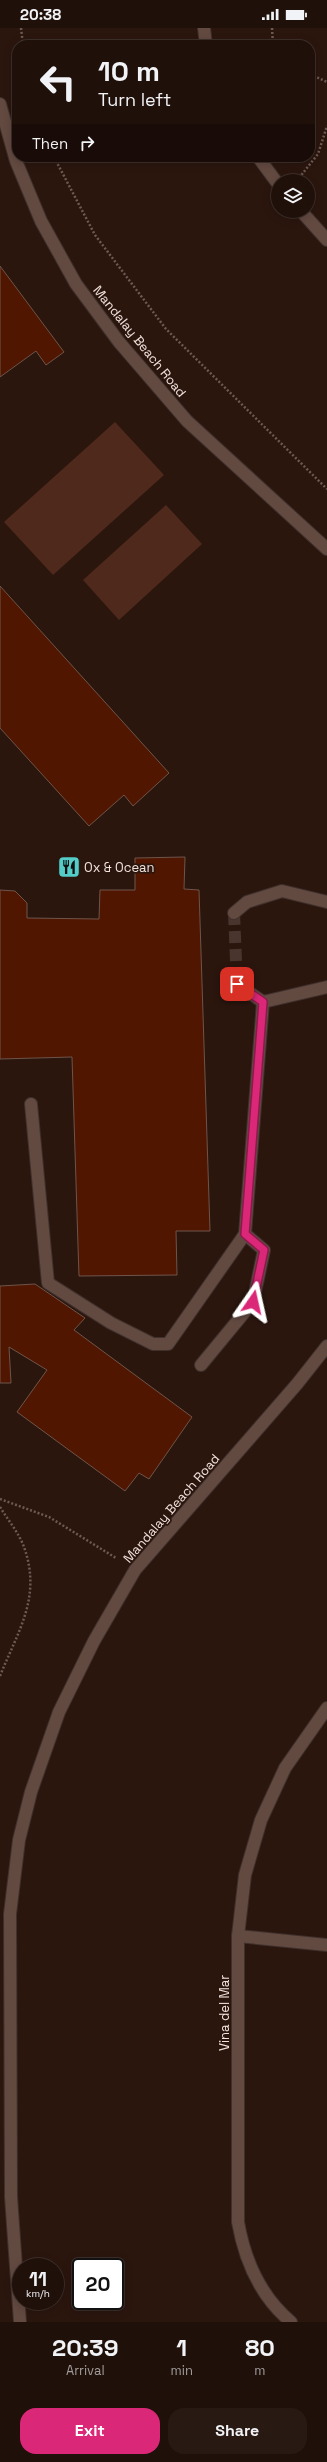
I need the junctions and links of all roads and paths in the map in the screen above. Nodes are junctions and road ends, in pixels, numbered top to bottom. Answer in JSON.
{"nodes":[{"id":1,"x":21,"y":28,"type":"edge"},
{"id":2,"x":204,"y":28,"type":"edge"},
{"id":3,"x":272,"y":28,"type":"edge"},
{"id":4,"x":22,"y":40,"type":"edge"},
{"id":5,"x":205,"y":40,"type":"edge"},
{"id":6,"x":272,"y":40,"type":"edge"},
{"id":7,"x":315,"y":76,"type":"edge"},
{"id":8,"x":327,"y":82,"type":"edge"},
{"id":9,"x":0,"y":104,"type":"edge"},
{"id":10,"x":327,"y":126,"type":"edge"},
{"id":11,"x":12,"y":147,"type":"edge"},
{"id":12,"x":315,"y":158,"type":"edge"},
{"id":13,"x":16,"y":162,"type":"edge"},
{"id":14,"x":56,"y":162,"type":"edge"},
{"id":15,"x":262,"y":162,"type":"edge"},
{"id":16,"x":311,"y":162,"type":"edge"},
{"id":17,"x":302,"y":174,"type":"edge"},
{"id":18,"x":271,"y":175,"type":"edge"},
{"id":19,"x":307,"y":218,"type":"edge"},
{"id":20,"x":327,"y":240,"type":"edge"},
{"id":21,"x":327,"y":489,"type":"edge"},
{"id":22,"x":327,"y":549,"type":"edge"},
{"id":23,"x":327,"y":902,"type":"edge"},
{"id":24,"x":234,"y":914,"type":"dead end"},
{"id":25,"x":237,"y":984,"type":"dead end"},
{"id":26,"x":327,"y":987,"type":"edge"},
{"id":27,"x":263,"y":1002,"type":"junction"},
{"id":28,"x":31,"y":1104,"type":"dead end"},
{"id":29,"x":245,"y":1234,"type":"junction"},
{"id":30,"x":327,"y":1346,"type":"edge"},
{"id":31,"x":200,"y":1365,"type":"dead end"},
{"id":32,"x":0,"y":1499,"type":"edge"},
{"id":33,"x":0,"y":1507,"type":"edge"},
{"id":34,"x":135,"y":1570,"type":"junction"},
{"id":35,"x":0,"y":1676,"type":"edge"},
{"id":36,"x":327,"y":1708,"type":"edge"},
{"id":37,"x":238,"y":1936,"type":"junction"},
{"id":38,"x":327,"y":1945,"type":"edge"},
{"id":39,"x":5,"y":2197,"type":"edge"},
{"id":40,"x":20,"y":2322,"type":"edge"},
{"id":41,"x":291,"y":2322,"type":"edge"}],
"edges":[{"from":1,"to":4,"type":"path"},
{"from":2,"to":5,"type":"street"},
{"from":3,"to":6,"type":"path"},
{"from":7,"to":8,"type":"path"},
{"from":9,"to":11,"type":"street","name":"Mandalay Beach Road"},
{"from":10,"to":12,"type":"path"},
{"from":13,"to":22,"type":"street","name":"Mandalay Beach Road"},
{"from":14,"to":21,"type":"path"},
{"from":15,"to":18,"type":"street"},
{"from":16,"to":17,"type":"path"},
{"from":19,"to":20,"type":"street"},
{"from":23,"to":24,"type":"street"},
{"from":25,"to":27,"type":"street"},
{"from":26,"to":27,"type":"street"},
{"from":27,"to":29,"type":"street"},
{"from":28,"to":29,"type":"street"},
{"from":29,"to":31,"type":"street"},
{"from":30,"to":34,"type":"street","name":"Mandalay Beach Road"},
{"from":32,"to":34,"type":"path"},
{"from":33,"to":35,"type":"path"},
{"from":34,"to":39,"type":"street","name":"Mandalay Beach Road"},
{"from":36,"to":37,"type":"street","name":"Vina del Mar"},
{"from":37,"to":38,"type":"street"},
{"from":37,"to":41,"type":"street","name":"Vina del Mar"},
{"from":39,"to":40,"type":"street","name":"Mandalay Beach Road"}]}
